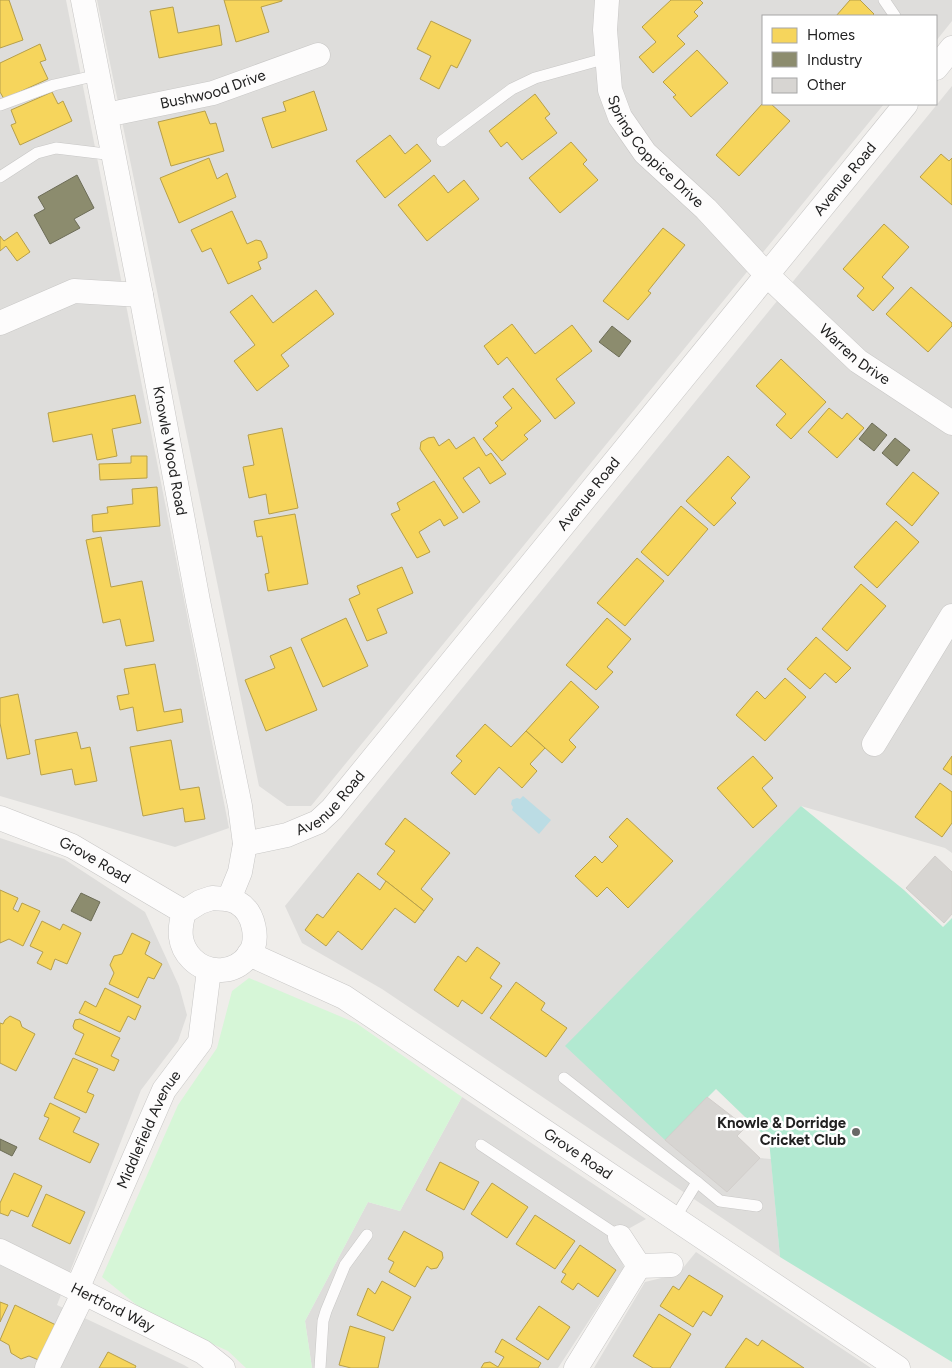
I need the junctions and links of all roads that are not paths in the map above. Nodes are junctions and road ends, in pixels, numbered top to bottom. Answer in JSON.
{"nodes":[{"id":1,"x":83,"y":0,"type":"edge"},
{"id":2,"x":607,"y":0,"type":"edge"},
{"id":3,"x":884,"y":0,"type":"edge"},
{"id":4,"x":894,"y":15,"type":"edge"},
{"id":5,"x":952,"y":48,"type":"edge"},
{"id":6,"x":318,"y":56,"type":"dead end"},
{"id":7,"x":608,"y":58,"type":"junction"},
{"id":8,"x":937,"y":67,"type":"edge"},
{"id":9,"x":98,"y":75,"type":"junction"},
{"id":10,"x":905,"y":105,"type":"edge"},
{"id":11,"x":0,"y":106,"type":"edge"},
{"id":12,"x":106,"y":115,"type":"junction"},
{"id":13,"x":442,"y":141,"type":"dead end"},
{"id":14,"x":114,"y":155,"type":"junction"},
{"id":15,"x":0,"y":178,"type":"edge"},
{"id":16,"x":767,"y":275,"type":"junction"},
{"id":17,"x":141,"y":295,"type":"junction"},
{"id":18,"x":0,"y":323,"type":"edge"},
{"id":19,"x":952,"y":423,"type":"edge"},
{"id":20,"x":952,"y":616,"type":"edge"},
{"id":21,"x":874,"y":744,"type":"dead end"},
{"id":22,"x":0,"y":818,"type":"edge"},
{"id":23,"x":245,"y":844,"type":"junction"},
{"id":24,"x":229,"y":899,"type":"junction"},
{"id":25,"x":184,"y":912,"type":"junction"},
{"id":26,"x":249,"y":954,"type":"junction"},
{"id":27,"x":209,"y":970,"type":"junction"},
{"id":28,"x":564,"y":1078,"type":"dead end"},
{"id":29,"x":481,"y":1145,"type":"dead end"},
{"id":30,"x":697,"y":1182,"type":"junction"},
{"id":31,"x":757,"y":1206,"type":"dead end"},
{"id":32,"x":675,"y":1218,"type":"junction"},
{"id":33,"x":368,"y":1235,"type":"dead end"},
{"id":34,"x":620,"y":1237,"type":"joint"},
{"id":35,"x":0,"y":1251,"type":"edge"},
{"id":36,"x":671,"y":1265,"type":"dead end"},
{"id":37,"x":640,"y":1266,"type":"junction"},
{"id":38,"x":81,"y":1291,"type":"junction"},
{"id":39,"x":47,"y":1368,"type":"edge"},
{"id":40,"x":223,"y":1368,"type":"edge"},
{"id":41,"x":320,"y":1368,"type":"edge"},
{"id":42,"x":576,"y":1368,"type":"edge"},
{"id":43,"x":898,"y":1368,"type":"edge"}],
"edges":[{"from":1,"to":9,"type":"street","name":"Knowle Wood Road"},
{"from":2,"to":7,"type":"street","name":"Spring Coppice Drive"},
{"from":3,"to":4,"type":"lane"},
{"from":5,"to":8,"type":"street"},
{"from":6,"to":12,"type":"street","name":"Bushwood Drive"},
{"from":7,"to":13,"type":"lane"},
{"from":7,"to":16,"type":"street","name":"Spring Coppice Drive"},
{"from":9,"to":11,"type":"lane"},
{"from":9,"to":12,"type":"street","name":"Knowle Wood Road"},
{"from":10,"to":16,"type":"street","name":"Avenue Road"},
{"from":12,"to":14,"type":"street","name":"Knowle Wood Road"},
{"from":14,"to":15,"type":"lane"},
{"from":14,"to":17,"type":"street","name":"Knowle Wood Road"},
{"from":16,"to":19,"type":"street","name":"Warren Drive"},
{"from":16,"to":23,"type":"street","name":"Avenue Road"},
{"from":17,"to":18,"type":"street"},
{"from":17,"to":23,"type":"street","name":"Knowle Wood Road"},
{"from":20,"to":21,"type":"street"},
{"from":22,"to":25,"type":"street","name":"Grove Road"},
{"from":23,"to":24,"type":"street","name":"Knowle Wood Road"},
{"from":24,"to":25,"type":"street"},
{"from":24,"to":26,"type":"street"},
{"from":25,"to":27,"type":"street"},
{"from":26,"to":27,"type":"street"},
{"from":26,"to":32,"type":"street","name":"Grove Road"},
{"from":27,"to":38,"type":"street","name":"Middlefield Avenue"},
{"from":28,"to":30,"type":"lane"},
{"from":29,"to":34,"type":"lane"},
{"from":30,"to":31,"type":"lane"},
{"from":30,"to":32,"type":"lane"},
{"from":32,"to":43,"type":"street","name":"Grove Road"},
{"from":33,"to":41,"type":"lane"},
{"from":34,"to":37,"type":"street"},
{"from":35,"to":38,"type":"street","name":"Hertford Way"},
{"from":36,"to":37,"type":"street"},
{"from":37,"to":42,"type":"street"},
{"from":38,"to":39,"type":"street","name":"Middlefield Avenue"},
{"from":38,"to":40,"type":"street","name":"Hertford Way"}]}
